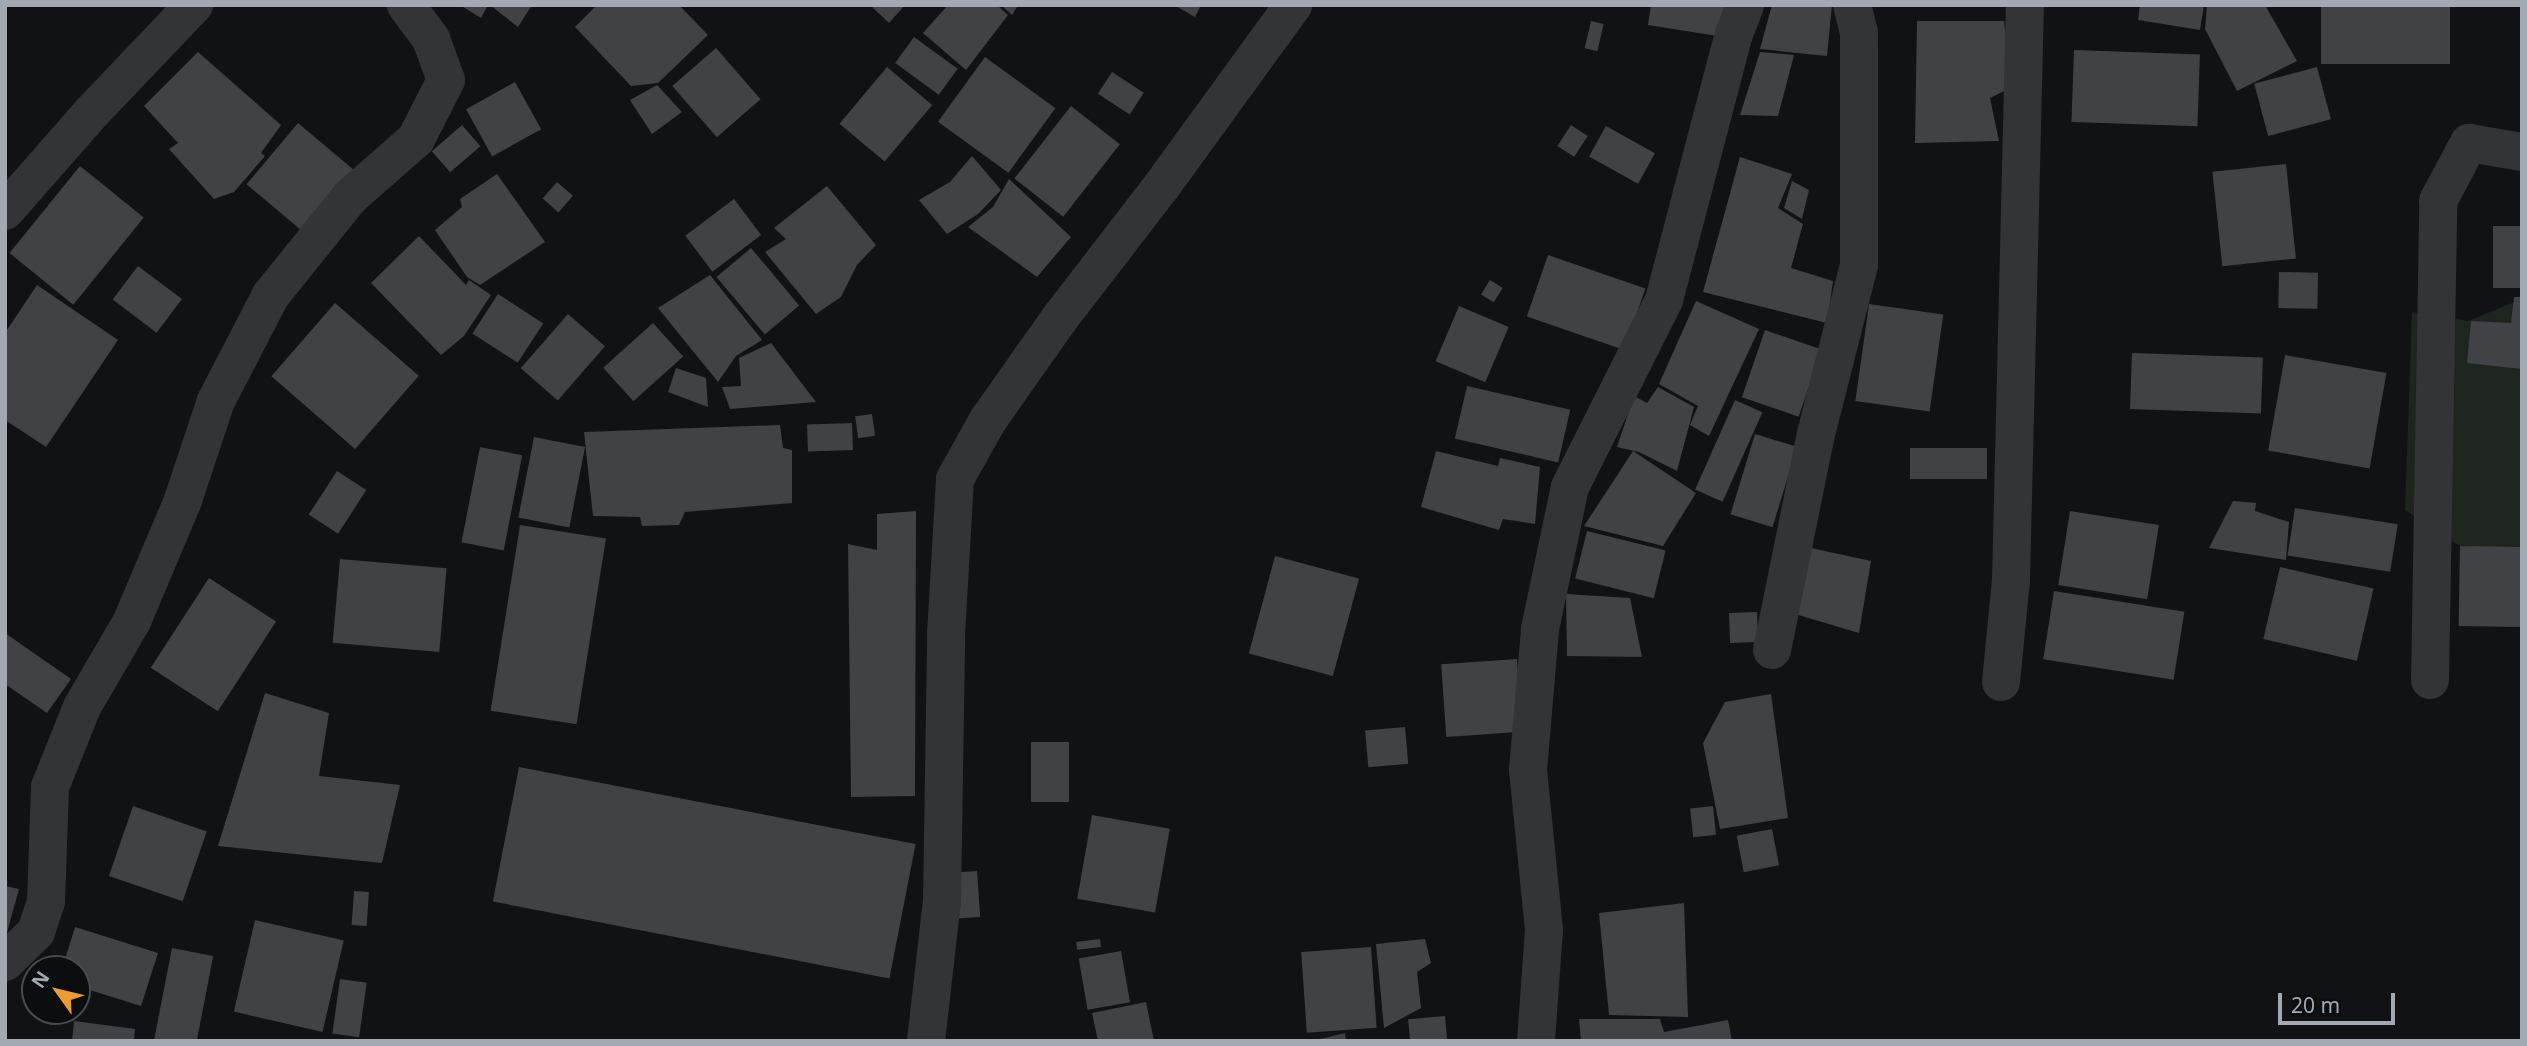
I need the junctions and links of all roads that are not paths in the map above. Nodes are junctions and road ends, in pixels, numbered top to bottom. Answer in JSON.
{"nodes":[{"id":1,"x":194,"y":5,"type":"edge"},
{"id":2,"x":406,"y":5,"type":"edge"},
{"id":3,"x":1293,"y":5,"type":"edge"},
{"id":4,"x":1745,"y":5,"type":"edge"},
{"id":5,"x":1852,"y":5,"type":"edge"},
{"id":6,"x":2025,"y":5,"type":"edge"},
{"id":7,"x":2522,"y":152,"type":"edge"},
{"id":8,"x":5,"y":211,"type":"edge"},
{"id":9,"x":1772,"y":650,"type":"dead end"},
{"id":10,"x":2430,"y":680,"type":"dead end"},
{"id":11,"x":2001,"y":682,"type":"dead end"},
{"id":12,"x":5,"y":962,"type":"edge"},
{"id":13,"x":926,"y":1041,"type":"edge"},
{"id":14,"x":1536,"y":1041,"type":"edge"}],
"edges":[{"from":1,"to":8,"type":"street"},
{"from":2,"to":12,"type":"street"},
{"from":3,"to":13,"type":"street"},
{"from":4,"to":14,"type":"street"},
{"from":5,"to":9,"type":"street"},
{"from":6,"to":11,"type":"street"},
{"from":7,"to":10,"type":"street"}]}
